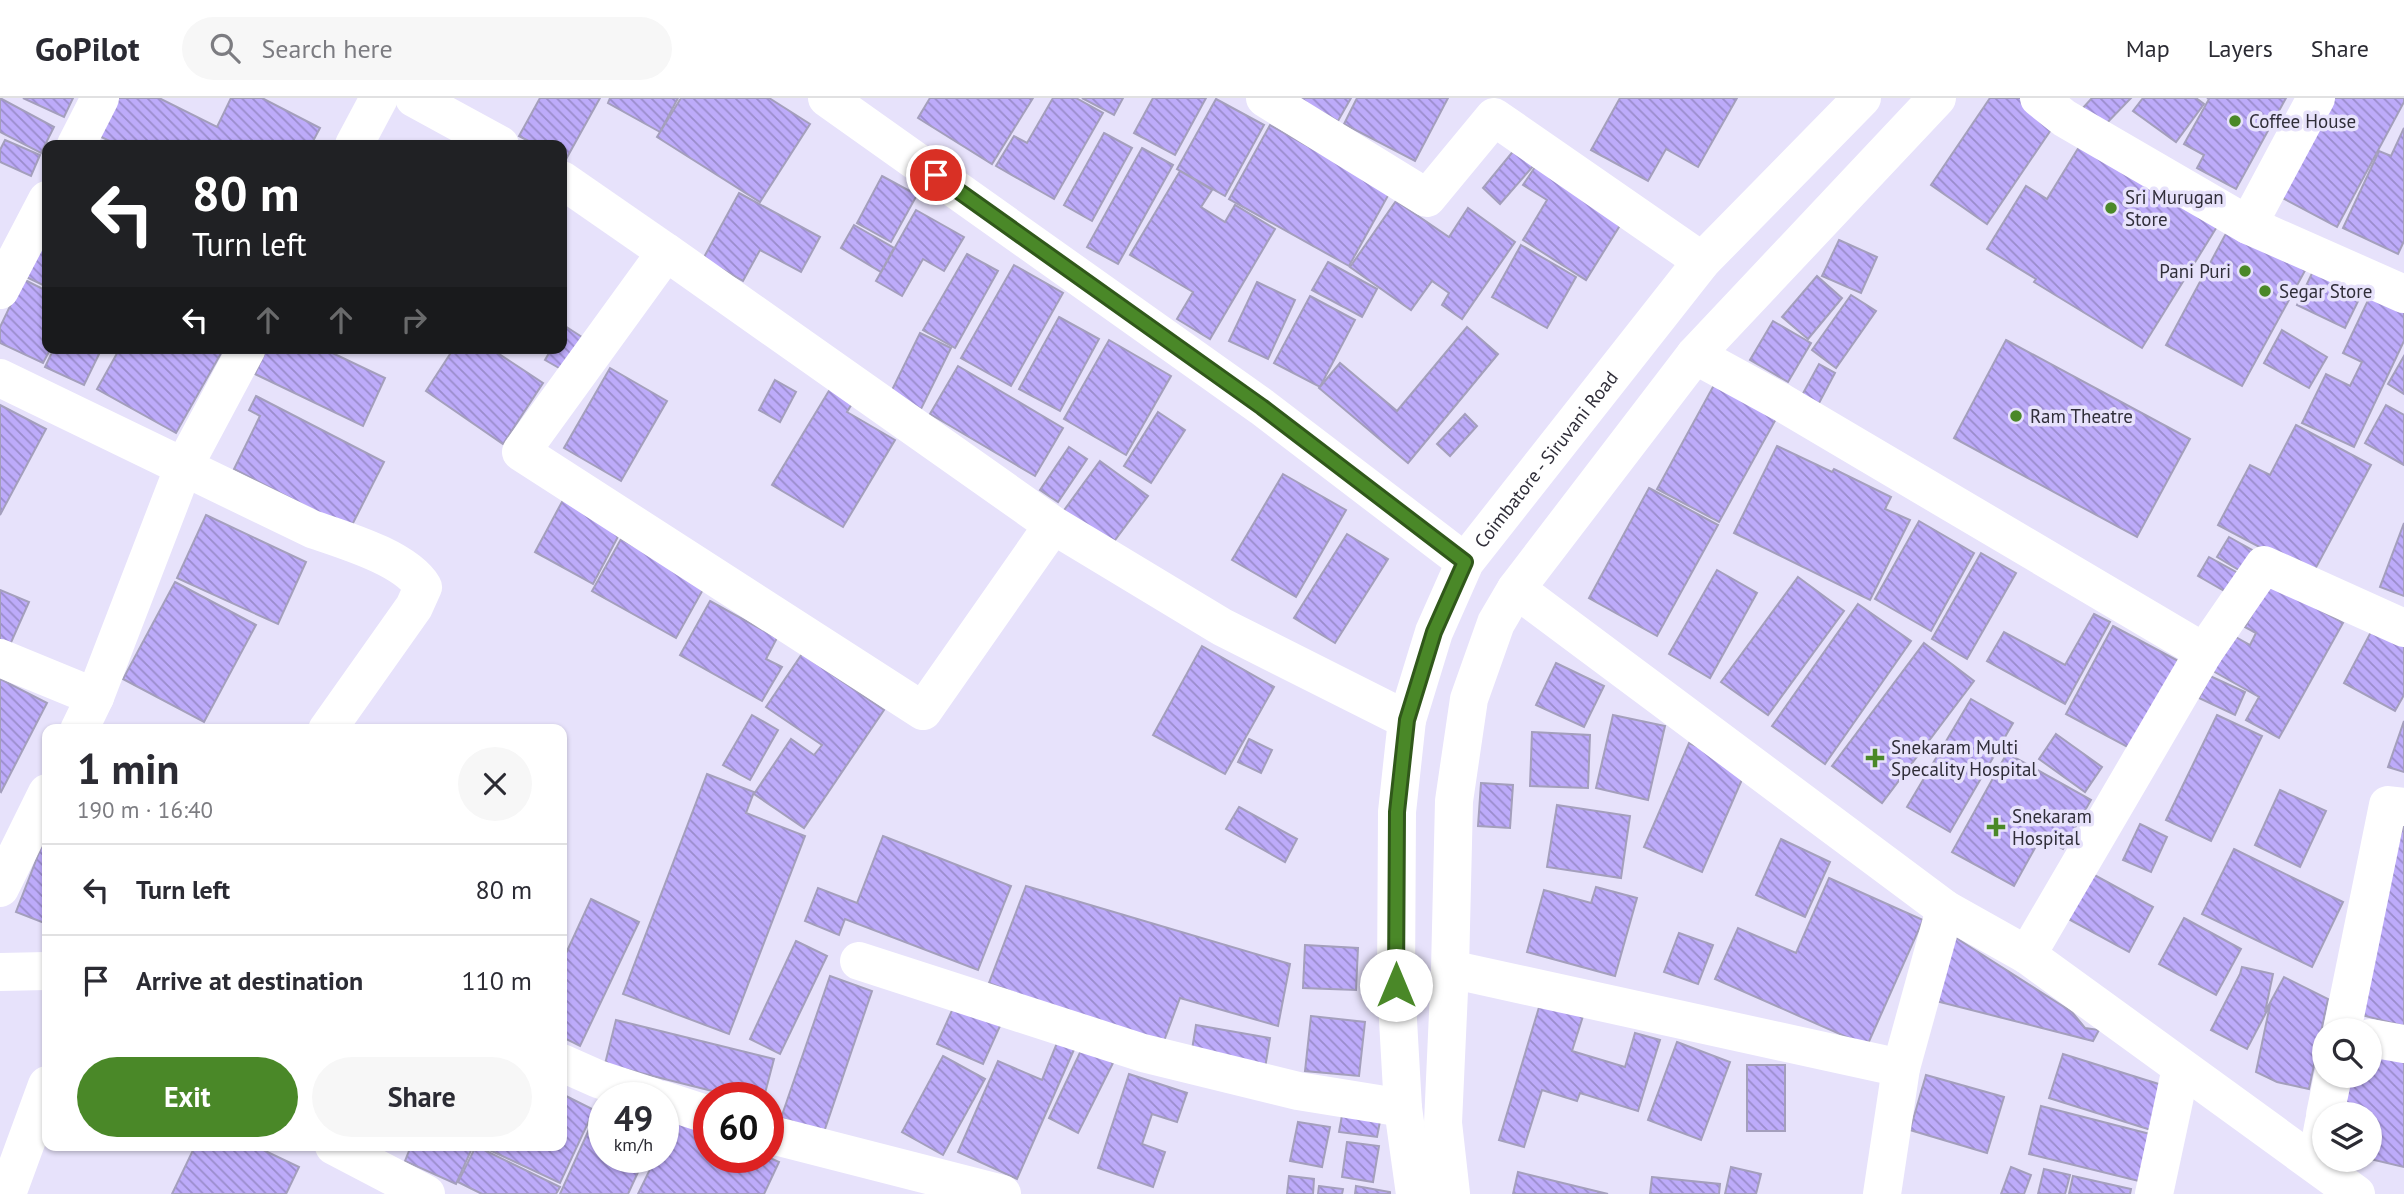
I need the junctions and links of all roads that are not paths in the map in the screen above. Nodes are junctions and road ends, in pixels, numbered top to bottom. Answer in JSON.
{"nodes":[{"id":1,"x":100,"y":98,"type":"edge"},
{"id":2,"x":379,"y":98,"type":"edge"},
{"id":3,"x":414,"y":98,"type":"edge"},
{"id":4,"x":827,"y":98,"type":"edge"},
{"id":5,"x":1265,"y":98,"type":"edge"},
{"id":6,"x":1861,"y":98,"type":"edge"},
{"id":7,"x":1937,"y":98,"type":"edge"},
{"id":8,"x":2039,"y":98,"type":"edge"},
{"id":9,"x":2316,"y":98,"type":"edge"},
{"id":10,"x":1498,"y":108,"type":"edge"},
{"id":11,"x":79,"y":140,"type":"edge"},
{"id":12,"x":357,"y":140,"type":"edge"},
{"id":13,"x":491,"y":140,"type":"edge"},
{"id":14,"x":567,"y":183,"type":"edge"},
{"id":15,"x":42,"y":210,"type":"edge"},
{"id":16,"x":2248,"y":225,"type":"junction"},
{"id":17,"x":666,"y":252,"type":"junction"},
{"id":18,"x":1702,"y":261,"type":"junction"},
{"id":19,"x":0,"y":290,"type":"edge"},
{"id":20,"x":2404,"y":294,"type":"edge"},
{"id":21,"x":244,"y":354,"type":"edge"},
{"id":22,"x":1695,"y":355,"type":"junction"},
{"id":23,"x":0,"y":378,"type":"edge"},
{"id":24,"x":184,"y":466,"type":"junction"},
{"id":25,"x":1053,"y":525,"type":"junction"},
{"id":26,"x":1465,"y":562,"type":"junction"},
{"id":27,"x":1516,"y":589,"type":"junction"},
{"id":28,"x":2404,"y":628,"type":"edge"},
{"id":29,"x":2204,"y":652,"type":"junction"},
{"id":30,"x":0,"y":658,"type":"edge"},
{"id":31,"x":87,"y":713,"type":"edge"},
{"id":32,"x":1407,"y":720,"type":"junction"},
{"id":33,"x":331,"y":724,"type":"edge"},
{"id":34,"x":42,"y":803,"type":"edge"},
{"id":35,"x":2404,"y":807,"type":"edge"},
{"id":36,"x":0,"y":888,"type":"edge"},
{"id":37,"x":1945,"y":909,"type":"junction"},
{"id":38,"x":2027,"y":955,"type":"junction"},
{"id":39,"x":859,"y":961,"type":"dead end"},
{"id":40,"x":1450,"y":969,"type":"junction"},
{"id":41,"x":42,"y":971,"type":"edge"},
{"id":42,"x":0,"y":972,"type":"edge"},
{"id":43,"x":2345,"y":1018,"type":"edge"},
{"id":44,"x":2382,"y":1040,"type":"edge"},
{"id":45,"x":2404,"y":1044,"type":"edge"},
{"id":46,"x":567,"y":1065,"type":"edge"},
{"id":47,"x":1901,"y":1068,"type":"junction"},
{"id":48,"x":2181,"y":1068,"type":"junction"},
{"id":49,"x":606,"y":1082,"type":"edge"},
{"id":50,"x":42,"y":1099,"type":"edge"},
{"id":51,"x":1403,"y":1108,"type":"junction"},
{"id":52,"x":784,"y":1138,"type":"edge"},
{"id":53,"x":356,"y":1151,"type":"edge"},
{"id":54,"x":373,"y":1155,"type":"edge"},
{"id":55,"x":2312,"y":1161,"type":"edge"},
{"id":56,"x":2327,"y":1172,"type":"edge"},
{"id":57,"x":7,"y":1194,"type":"edge"},
{"id":58,"x":426,"y":1194,"type":"edge"},
{"id":59,"x":1002,"y":1194,"type":"edge"},
{"id":60,"x":1415,"y":1194,"type":"edge"},
{"id":61,"x":1451,"y":1194,"type":"edge"},
{"id":62,"x":1882,"y":1194,"type":"edge"},
{"id":63,"x":2154,"y":1194,"type":"edge"},
{"id":64,"x":2356,"y":1194,"type":"edge"}],
"edges":[{"from":1,"to":11,"type":"street"},
{"from":2,"to":12,"type":"street"},
{"from":3,"to":13,"type":"street"},
{"from":4,"to":26,"type":"street"},
{"from":5,"to":10,"type":"street"},
{"from":6,"to":18,"type":"street","name":"Coimbatore - Siruvani Road"},
{"from":7,"to":22,"type":"street"},
{"from":8,"to":16,"type":"street"},
{"from":9,"to":16,"type":"street"},
{"from":10,"to":18,"type":"street"},
{"from":14,"to":17,"type":"street"},
{"from":15,"to":19,"type":"street"},
{"from":16,"to":20,"type":"street"},
{"from":17,"to":25,"type":"street"},
{"from":17,"to":25,"type":"street"},
{"from":18,"to":26,"type":"street","name":"Coimbatore - Siruvani Road"},
{"from":21,"to":24,"type":"street"},
{"from":22,"to":27,"type":"street"},
{"from":22,"to":29,"type":"street"},
{"from":23,"to":24,"type":"street"},
{"from":24,"to":31,"type":"street"},
{"from":24,"to":33,"type":"street"},
{"from":25,"to":32,"type":"street"},
{"from":26,"to":32,"type":"street","name":"Coimbatore - Siruvani Road"},
{"from":27,"to":37,"type":"street"},
{"from":27,"to":40,"type":"street"},
{"from":28,"to":29,"type":"street"},
{"from":29,"to":38,"type":"street"},
{"from":30,"to":31,"type":"street"},
{"from":32,"to":51,"type":"street","name":"Coimbatore - Siruvani Road"},
{"from":34,"to":36,"type":"street"},
{"from":35,"to":43,"type":"street"},
{"from":37,"to":38,"type":"street"},
{"from":37,"to":47,"type":"street"},
{"from":38,"to":48,"type":"street"},
{"from":39,"to":51,"type":"street"},
{"from":40,"to":47,"type":"street"},
{"from":40,"to":61,"type":"street"},
{"from":41,"to":42,"type":"street"},
{"from":44,"to":45,"type":"street"},
{"from":46,"to":49,"type":"street"},
{"from":47,"to":62,"type":"street"},
{"from":48,"to":55,"type":"street"},
{"from":48,"to":63,"type":"street"},
{"from":50,"to":57,"type":"street"},
{"from":51,"to":60,"type":"street","name":"Coimbatore - Siruvani Road"},
{"from":52,"to":59,"type":"street"},
{"from":53,"to":54,"type":"street"},
{"from":54,"to":58,"type":"street"},
{"from":56,"to":64,"type":"street"}]}
